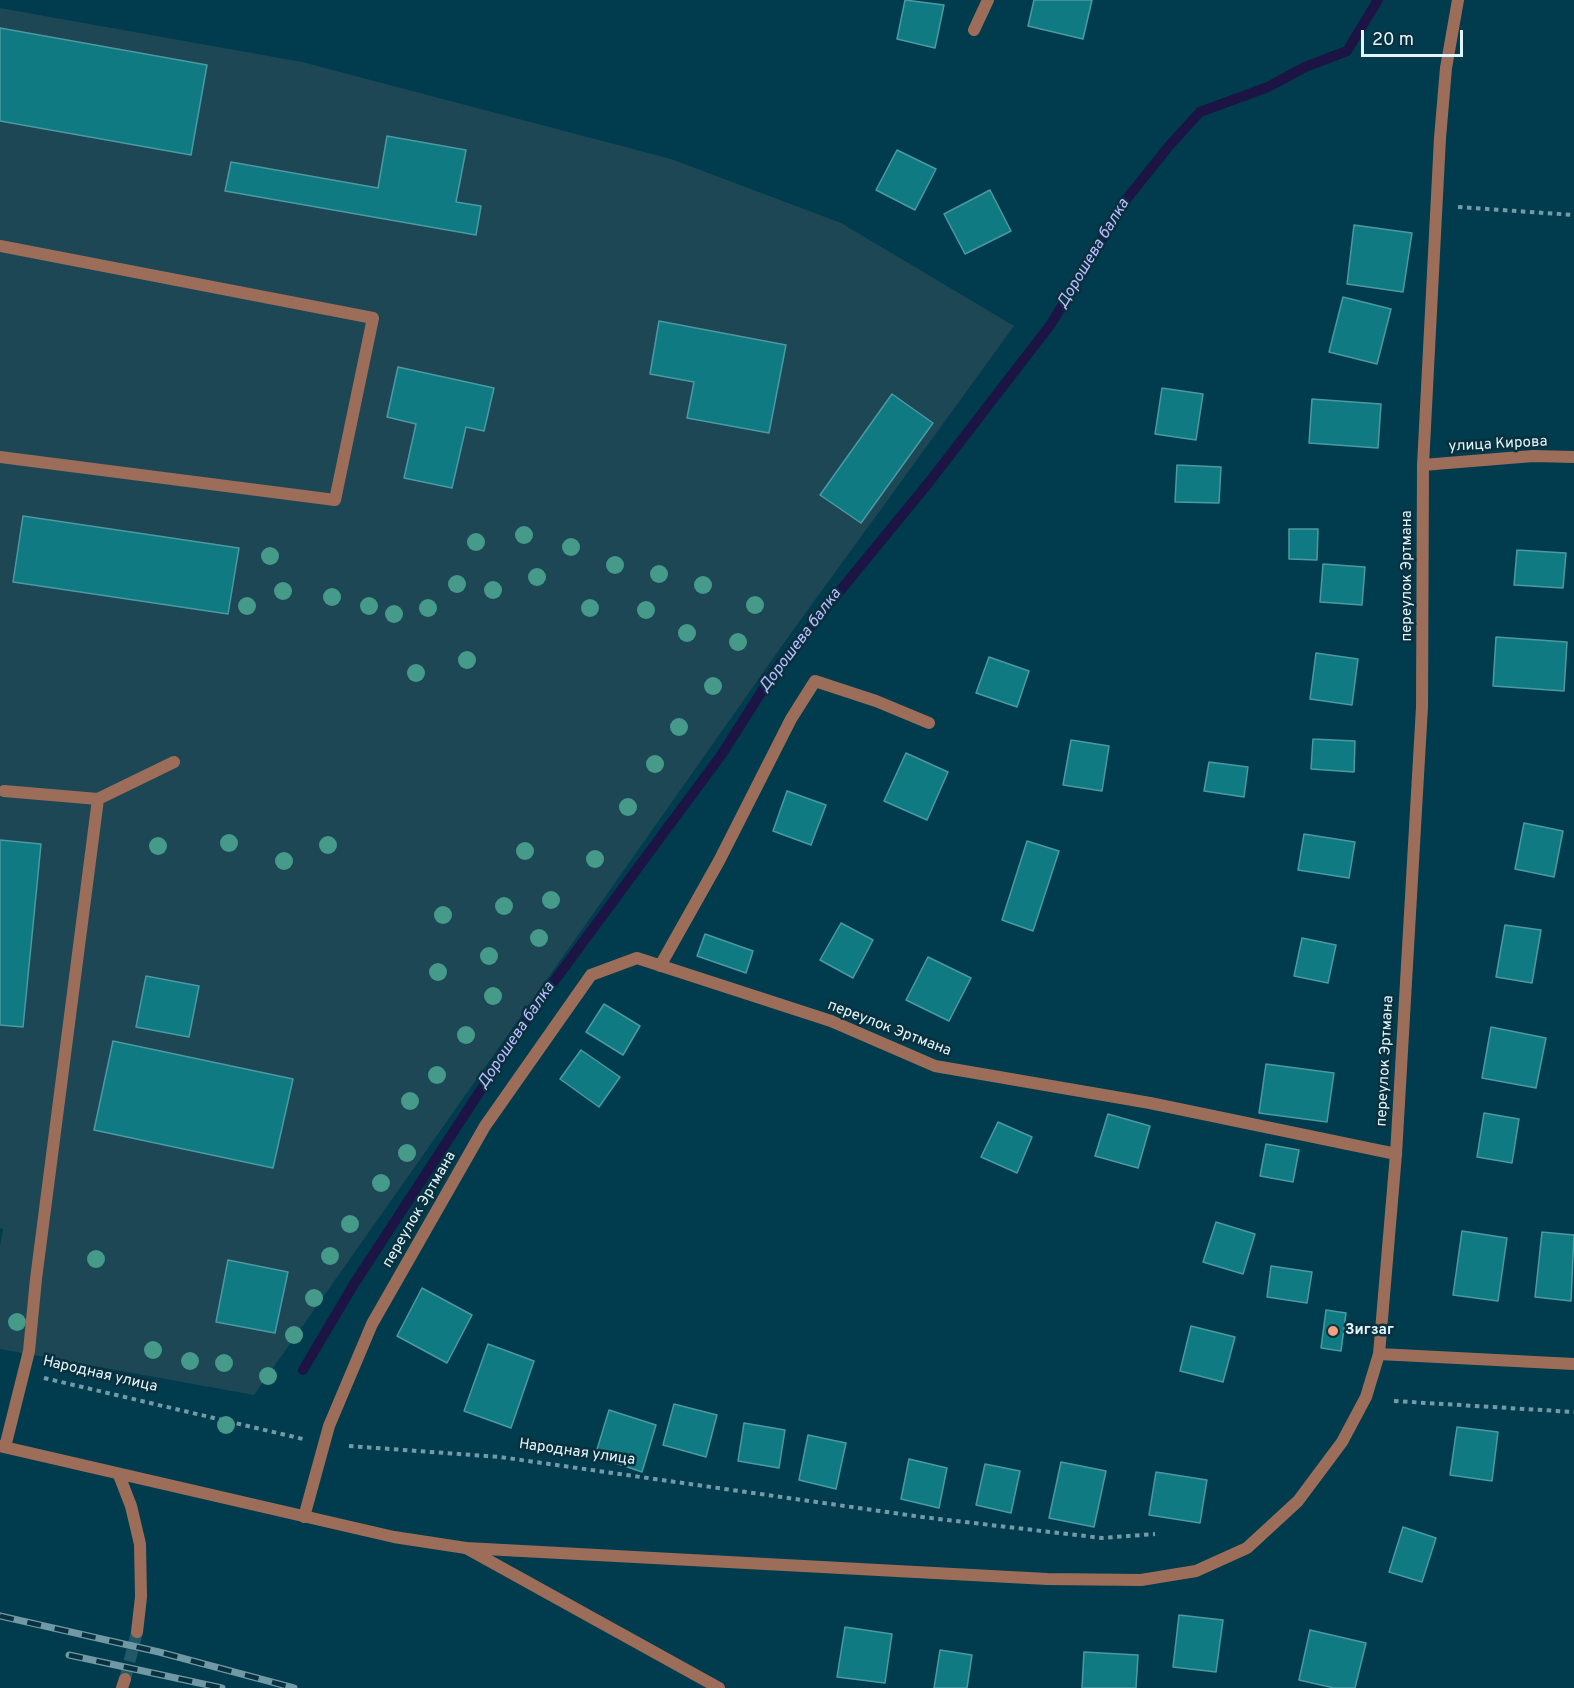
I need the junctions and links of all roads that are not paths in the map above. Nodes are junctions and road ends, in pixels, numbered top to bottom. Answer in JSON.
{"nodes":[{"id":1,"x":988,"y":0,"type":"edge"},
{"id":2,"x":1458,"y":0,"type":"edge"},
{"id":3,"x":974,"y":30,"type":"dead end"},
{"id":4,"x":0,"y":246,"type":"edge"},
{"id":5,"x":0,"y":457,"type":"edge"},
{"id":6,"x":1574,"y":457,"type":"edge"},
{"id":7,"x":1423,"y":465,"type":"junction"},
{"id":8,"x":929,"y":723,"type":"dead end"},
{"id":9,"x":174,"y":762,"type":"dead end"},
{"id":10,"x":4,"y":791,"type":"dead end"},
{"id":11,"x":98,"y":799,"type":"junction"},
{"id":12,"x":660,"y":966,"type":"junction"},
{"id":13,"x":1396,"y":1154,"type":"junction"},
{"id":14,"x":1378,"y":1354,"type":"junction"},
{"id":15,"x":1574,"y":1364,"type":"edge"},
{"id":16,"x":2,"y":1447,"type":"edge"},
{"id":17,"x":119,"y":1475,"type":"junction"},
{"id":18,"x":304,"y":1517,"type":"junction"},
{"id":19,"x":466,"y":1548,"type":"junction"},
{"id":20,"x":137,"y":1632,"type":"tunnel mouth"},
{"id":21,"x":719,"y":1688,"type":"edge"}],
"edges":[{"from":1,"to":3,"type":"street"},
{"from":2,"to":7,"type":"street","name":"переулок Эртмана"},
{"from":4,"to":5,"type":"street"},
{"from":6,"to":7,"type":"street","name":"улица Кирова"},
{"from":7,"to":13,"type":"street","name":"переулок Эртмана"},
{"from":8,"to":12,"type":"street"},
{"from":9,"to":11,"type":"street"},
{"from":10,"to":11,"type":"street"},
{"from":11,"to":16,"type":"street"},
{"from":12,"to":13,"type":"street","name":"переулок Эртмана"},
{"from":12,"to":18,"type":"street","name":"переулок Эртмана"},
{"from":13,"to":14,"type":"street","name":"переулок Эртмана"},
{"from":14,"to":15,"type":"street"},
{"from":14,"to":19,"type":"street","name":"переулок Эртмана"},
{"from":16,"to":17,"type":"street"},
{"from":17,"to":18,"type":"street"},
{"from":17,"to":20,"type":"street"},
{"from":18,"to":19,"type":"street"},
{"from":19,"to":21,"type":"street"}]}
